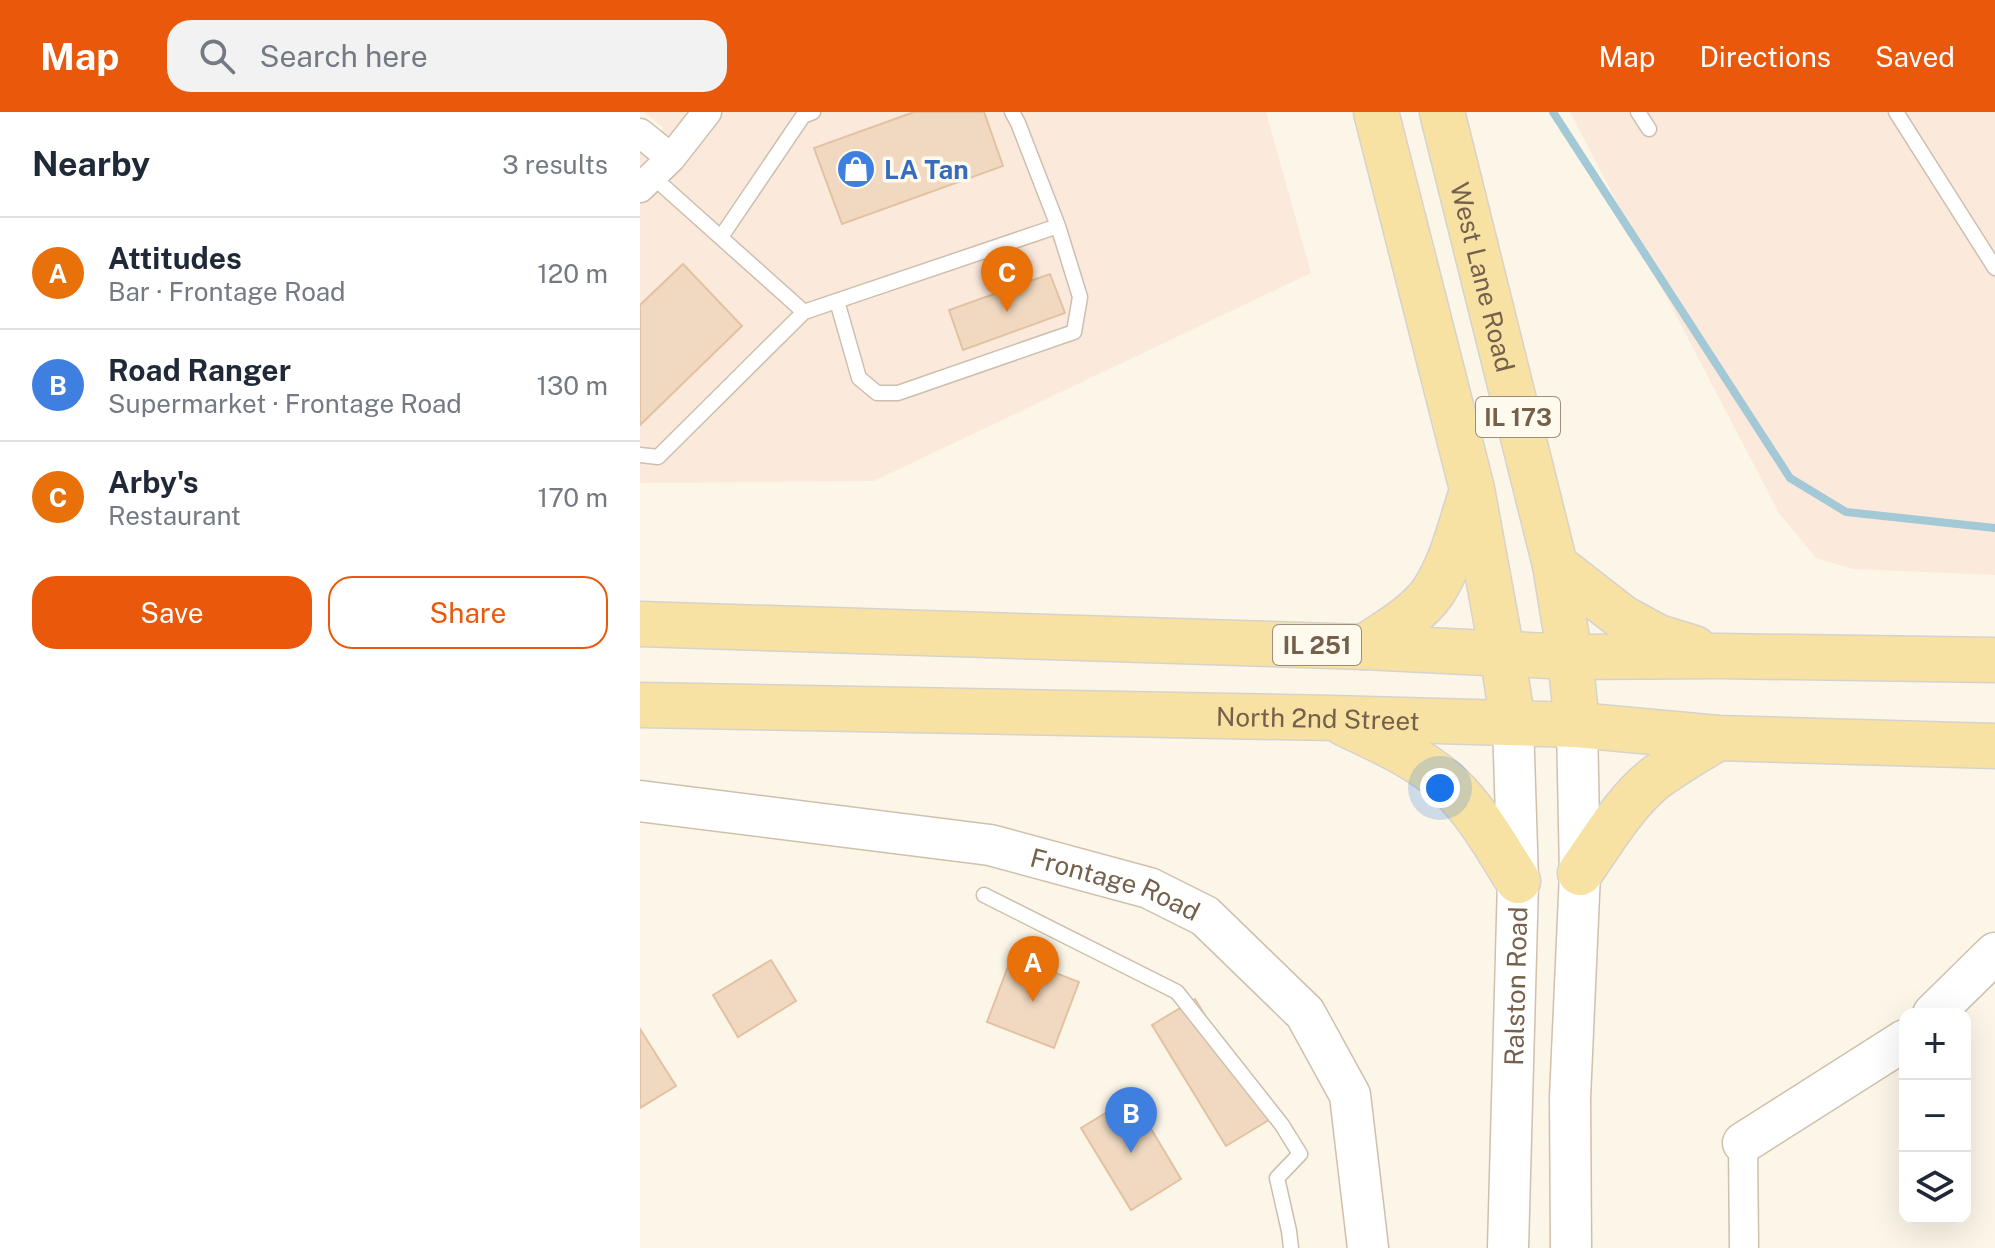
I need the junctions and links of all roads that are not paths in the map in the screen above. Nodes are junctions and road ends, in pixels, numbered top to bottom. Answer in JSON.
{"nodes":[{"id":1,"x":707,"y":112,"type":"edge"},
{"id":2,"x":813,"y":112,"type":"edge"},
{"id":3,"x":1012,"y":112,"type":"edge"},
{"id":4,"x":1376,"y":112,"type":"edge"},
{"id":5,"x":1442,"y":112,"type":"edge"},
{"id":6,"x":1638,"y":112,"type":"edge"},
{"id":7,"x":1896,"y":112,"type":"edge"},
{"id":8,"x":1649,"y":129,"type":"dead end"},
{"id":9,"x":640,"y":133,"type":"edge"},
{"id":10,"x":655,"y":174,"type":"edge"},
{"id":11,"x":1058,"y":226,"type":"junction"},
{"id":12,"x":721,"y":237,"type":"junction"},
{"id":13,"x":1995,"y":268,"type":"edge"},
{"id":14,"x":837,"y":301,"type":"junction"},
{"id":15,"x":804,"y":312,"type":"junction"},
{"id":16,"x":640,"y":455,"type":"edge"},
{"id":17,"x":1472,"y":489,"type":"junction"},
{"id":18,"x":1555,"y":565,"type":"junction"},
{"id":19,"x":640,"y":624,"type":"edge"},
{"id":20,"x":1364,"y":647,"type":"junction"},
{"id":21,"x":1502,"y":653,"type":"junction"},
{"id":22,"x":1719,"y":656,"type":"junction"},
{"id":23,"x":1570,"y":657,"type":"junction"},
{"id":24,"x":1995,"y":660,"type":"edge"},
{"id":25,"x":640,"y":705,"type":"edge"},
{"id":26,"x":1332,"y":718,"type":"junction"},
{"id":27,"x":1513,"y":723,"type":"junction"},
{"id":28,"x":1577,"y":725,"type":"junction"},
{"id":29,"x":1718,"y":738,"type":"junction"},
{"id":30,"x":1995,"y":746,"type":"edge"},
{"id":31,"x":640,"y":801,"type":"edge"},
{"id":32,"x":1580,"y":873,"type":"junction"},
{"id":33,"x":1518,"y":881,"type":"junction"},
{"id":34,"x":984,"y":895,"type":"dead end"},
{"id":35,"x":1995,"y":953,"type":"edge"},
{"id":36,"x":1939,"y":1008,"type":"edge"},
{"id":37,"x":1899,"y":1044,"type":"edge"},
{"id":38,"x":1743,"y":1143,"type":"joint"},
{"id":39,"x":1291,"y":1248,"type":"edge"},
{"id":40,"x":1368,"y":1248,"type":"edge"},
{"id":41,"x":1508,"y":1248,"type":"edge"},
{"id":42,"x":1571,"y":1248,"type":"edge"},
{"id":43,"x":1744,"y":1248,"type":"edge"}],
"edges":[{"from":1,"to":10,"type":"street"},
{"from":2,"to":12,"type":"lane"},
{"from":3,"to":11,"type":"lane"},
{"from":4,"to":17,"type":"main road","number":"IL 173"},
{"from":5,"to":18,"type":"main road","name":"West Lane Road","number":"IL 173"},
{"from":6,"to":8,"type":"lane"},
{"from":7,"to":13,"type":"lane"},
{"from":9,"to":10,"type":"street"},
{"from":10,"to":12,"type":"lane"},
{"from":11,"to":14,"type":"lane"},
{"from":11,"to":14,"type":"lane"},
{"from":12,"to":15,"type":"lane"},
{"from":14,"to":15,"type":"lane"},
{"from":15,"to":16,"type":"lane"},
{"from":17,"to":20,"type":"main road"},
{"from":17,"to":21,"type":"main road","number":"IL 173"},
{"from":18,"to":22,"type":"main road"},
{"from":18,"to":23,"type":"main road","name":"West Lane Road","number":"IL 173"},
{"from":19,"to":20,"type":"main road","number":"IL 251"},
{"from":20,"to":21,"type":"main road","number":"IL 251"},
{"from":21,"to":23,"type":"main road","number":"IL 251"},
{"from":21,"to":27,"type":"main road","number":"IL 173"},
{"from":22,"to":23,"type":"main road","number":"IL 251"},
{"from":22,"to":24,"type":"main road","number":"IL 251"},
{"from":23,"to":28,"type":"main road","name":"West Lane Road","number":"IL 173"},
{"from":25,"to":26,"type":"main road","name":"North 2nd Street"},
{"from":26,"to":27,"type":"main road","name":"North 2nd Street"},
{"from":26,"to":33,"type":"main road"},
{"from":27,"to":28,"type":"main road","name":"North 2nd Street"},
{"from":27,"to":33,"type":"street","name":"Ralston Road"},
{"from":28,"to":29,"type":"main road","name":"North 2nd Street"},
{"from":28,"to":32,"type":"street"},
{"from":29,"to":30,"type":"main road","name":"North 2nd Street"},
{"from":29,"to":32,"type":"main road"},
{"from":31,"to":40,"type":"street","name":"Frontage Road"},
{"from":32,"to":42,"type":"street"},
{"from":33,"to":41,"type":"street","name":"Ralston Road"},
{"from":34,"to":39,"type":"lane"},
{"from":35,"to":36,"type":"street"},
{"from":37,"to":38,"type":"street"},
{"from":38,"to":43,"type":"street"}]}
